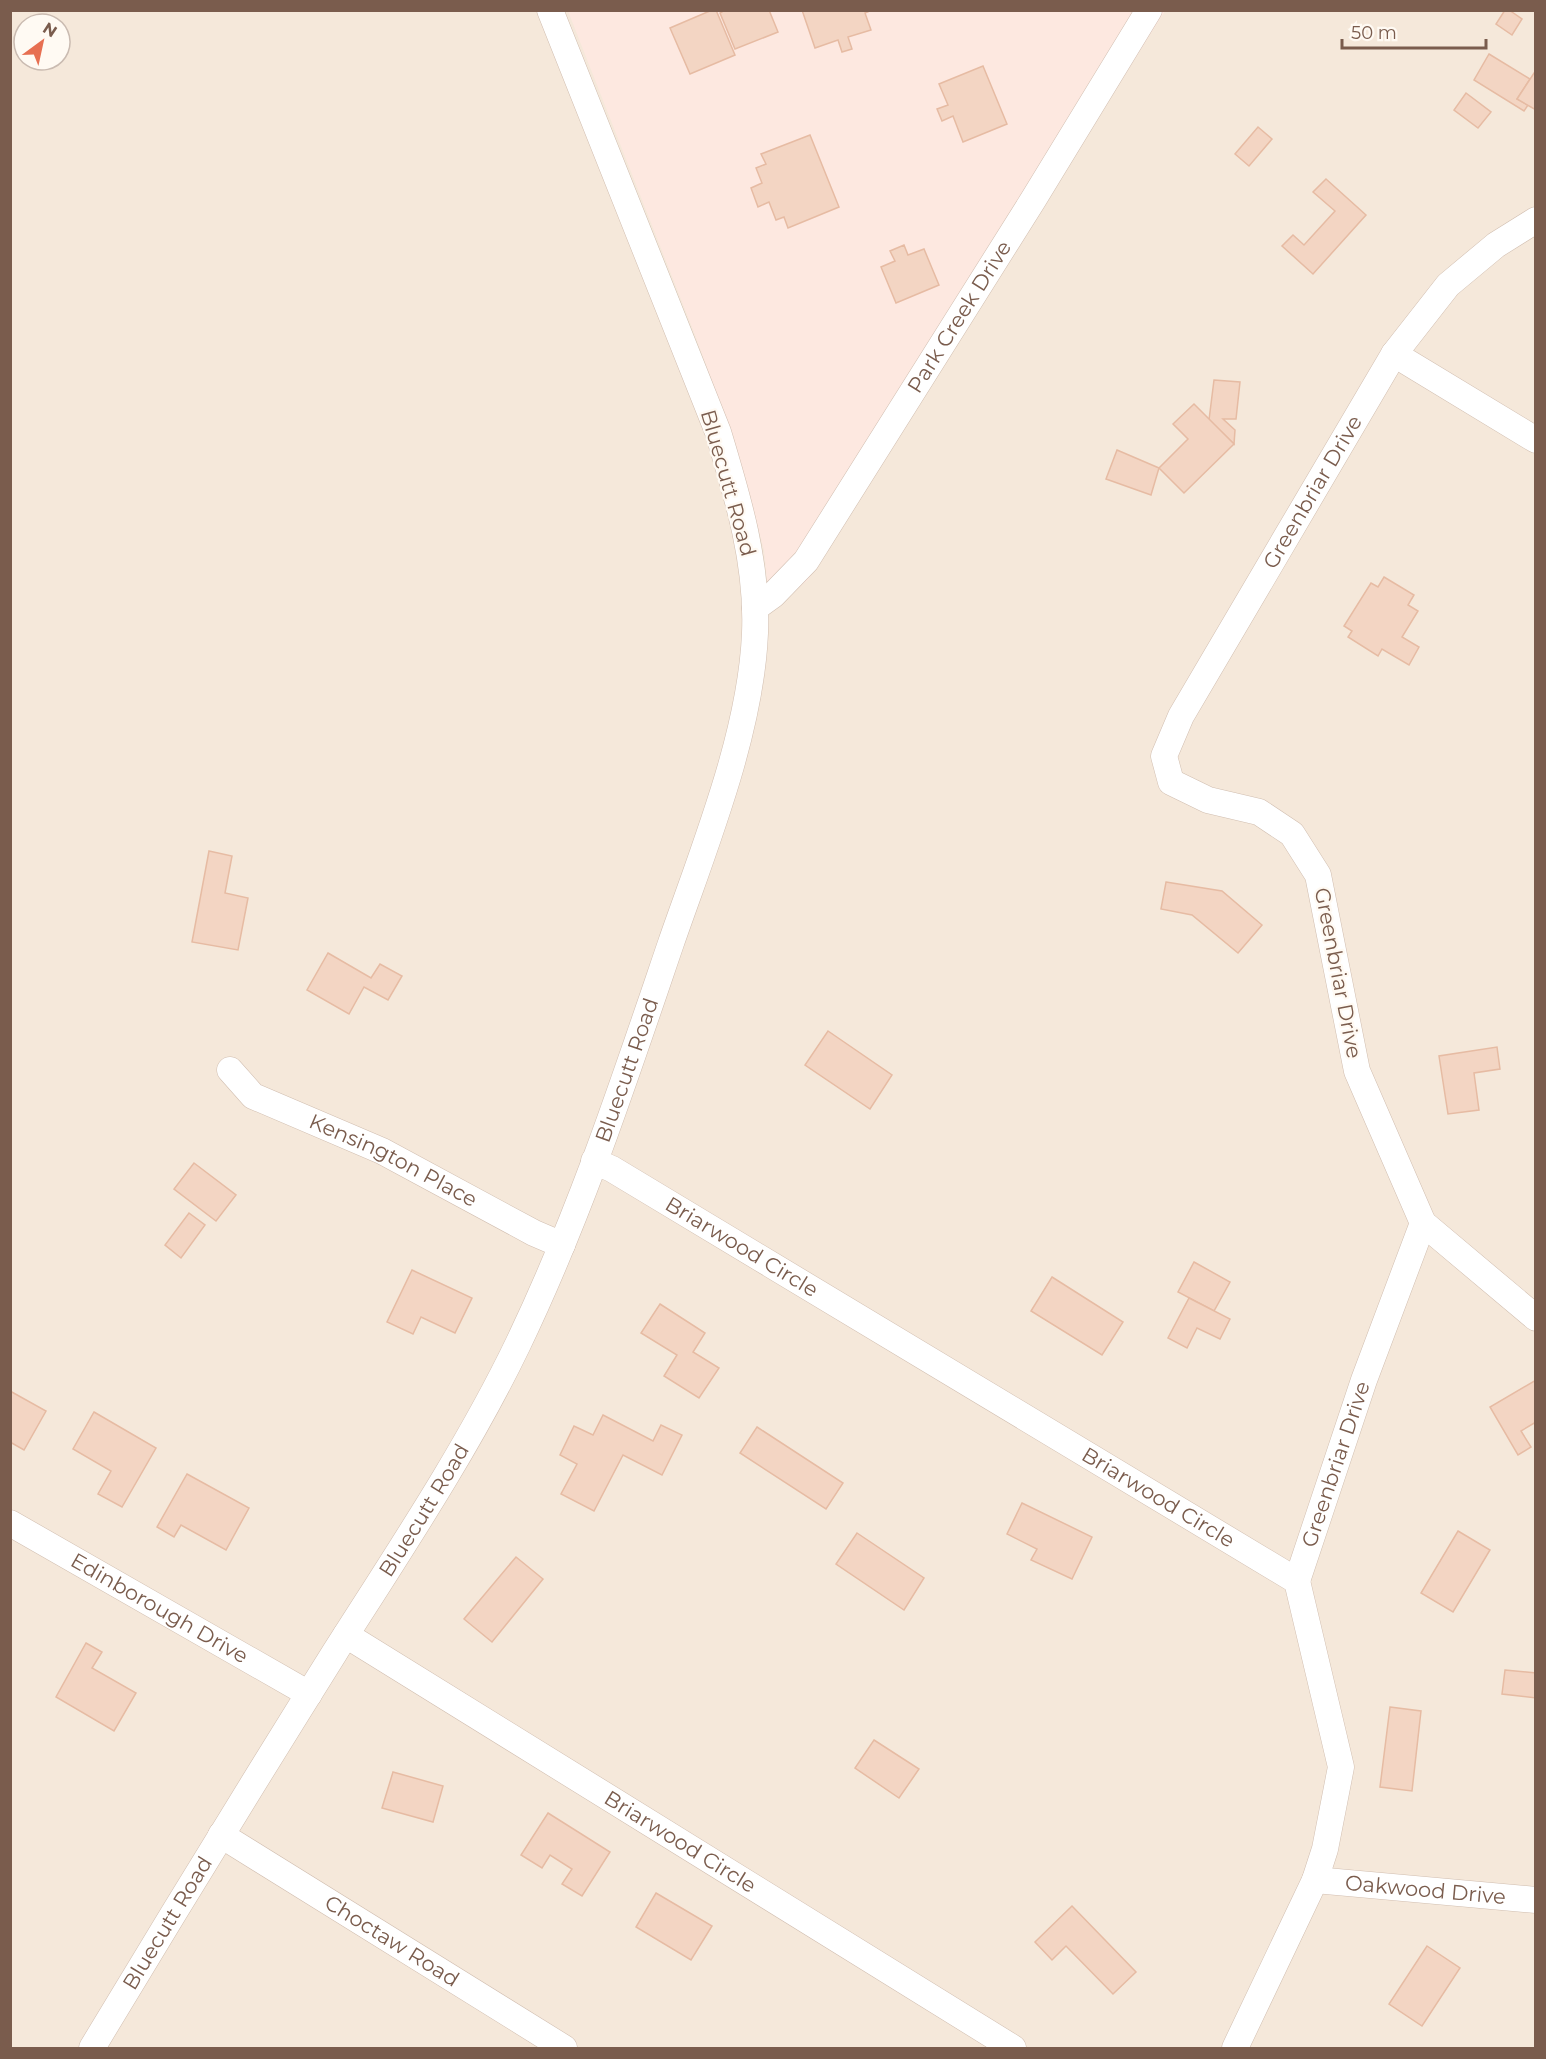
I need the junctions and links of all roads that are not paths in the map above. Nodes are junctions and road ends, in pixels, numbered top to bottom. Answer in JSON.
{"nodes":[{"id":1,"x":1149,"y":10,"type":"edge"},
{"id":2,"x":554,"y":12,"type":"edge"},
{"id":3,"x":1536,"y":220,"type":"edge"},
{"id":4,"x":1394,"y":354,"type":"junction"},
{"id":5,"x":1536,"y":440,"type":"edge"},
{"id":6,"x":755,"y":608,"type":"junction"},
{"id":7,"x":230,"y":1070,"type":"dead end"},
{"id":8,"x":594,"y":1161,"type":"junction"},
{"id":9,"x":1424,"y":1223,"type":"junction"},
{"id":10,"x":562,"y":1245,"type":"junction"},
{"id":11,"x":1536,"y":1318,"type":"edge"},
{"id":12,"x":10,"y":1523,"type":"edge"},
{"id":13,"x":1297,"y":1581,"type":"junction"},
{"id":14,"x":346,"y":1635,"type":"junction"},
{"id":15,"x":309,"y":1694,"type":"junction"},
{"id":16,"x":221,"y":1835,"type":"junction"},
{"id":17,"x":1315,"y":1880,"type":"junction"},
{"id":18,"x":1536,"y":1900,"type":"edge"},
{"id":19,"x":92,"y":2049,"type":"edge"},
{"id":20,"x":564,"y":2049,"type":"edge"},
{"id":21,"x":1013,"y":2049,"type":"edge"},
{"id":22,"x":1235,"y":2049,"type":"edge"}],
"edges":[{"from":1,"to":6,"type":"street","name":"Park Creek Drive"},
{"from":2,"to":6,"type":"street","name":"Bluecutt Road"},
{"from":3,"to":4,"type":"street","name":"Greenbriar Drive"},
{"from":4,"to":5,"type":"street"},
{"from":4,"to":9,"type":"street","name":"Greenbriar Drive"},
{"from":6,"to":8,"type":"street","name":"Bluecutt Road"},
{"from":7,"to":10,"type":"street","name":"Kensington Place"},
{"from":8,"to":10,"type":"street","name":"Bluecutt Road"},
{"from":8,"to":13,"type":"street","name":"Briarwood Circle"},
{"from":9,"to":11,"type":"street"},
{"from":9,"to":13,"type":"street","name":"Greenbriar Drive"},
{"from":10,"to":14,"type":"street","name":"Bluecutt Road"},
{"from":12,"to":15,"type":"street","name":"Edinborough Drive"},
{"from":13,"to":17,"type":"street"},
{"from":14,"to":15,"type":"street","name":"Bluecutt Road"},
{"from":14,"to":21,"type":"street","name":"Briarwood Circle"},
{"from":15,"to":16,"type":"street","name":"Bluecutt Road"},
{"from":16,"to":19,"type":"street","name":"Bluecutt Road"},
{"from":16,"to":20,"type":"street","name":"Choctaw Road"},
{"from":17,"to":18,"type":"street","name":"Oakwood Drive"},
{"from":17,"to":22,"type":"street"}]}
